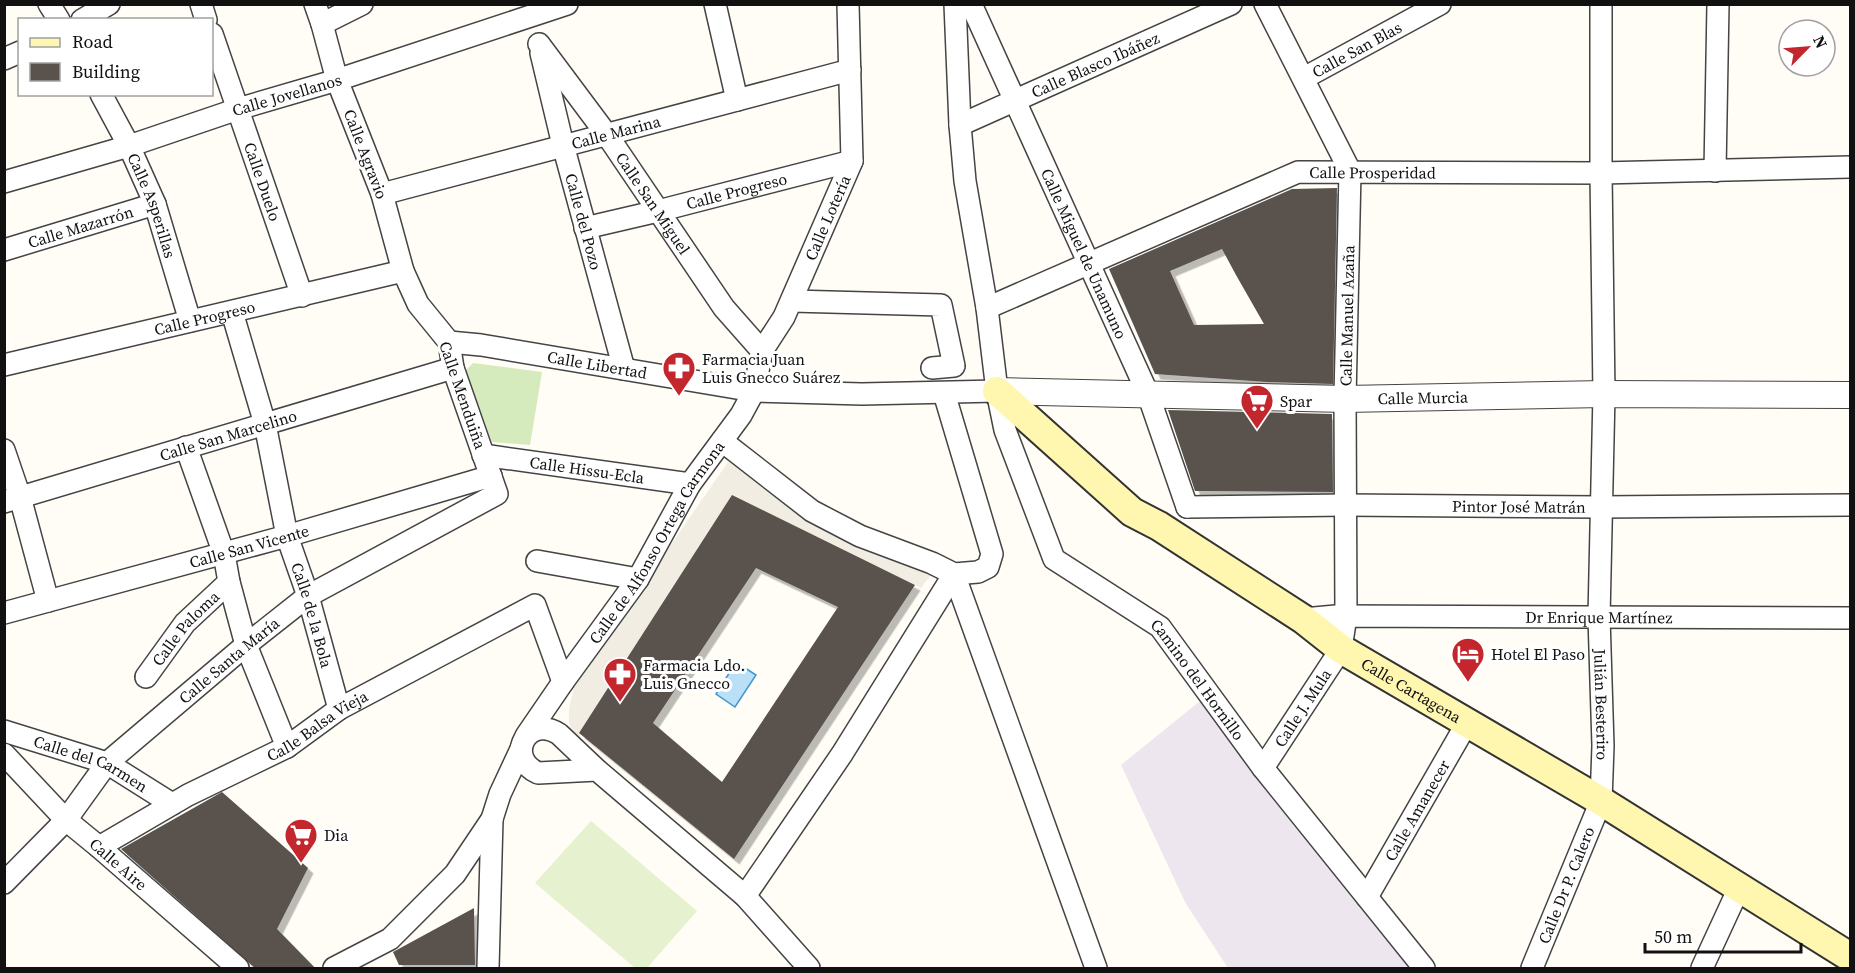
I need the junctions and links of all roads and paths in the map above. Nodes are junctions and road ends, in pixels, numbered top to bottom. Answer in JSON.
{"nodes":[{"id":1,"x":49,"y":4,"type":"edge"},
{"id":2,"x":109,"y":4,"type":"edge"},
{"id":3,"x":362,"y":4,"type":"edge"},
{"id":4,"x":567,"y":4,"type":"edge"},
{"id":5,"x":715,"y":4,"type":"edge"},
{"id":6,"x":848,"y":4,"type":"edge"},
{"id":7,"x":955,"y":4,"type":"edge"},
{"id":8,"x":971,"y":4,"type":"edge"},
{"id":9,"x":1231,"y":4,"type":"edge"},
{"id":10,"x":1265,"y":4,"type":"edge"},
{"id":11,"x":1440,"y":4,"type":"edge"},
{"id":12,"x":1601,"y":4,"type":"edge"},
{"id":13,"x":1718,"y":4,"type":"edge"},
{"id":14,"x":525,"y":12,"type":"edge"},
{"id":15,"x":319,"y":14,"type":"edge"},
{"id":16,"x":58,"y":18,"type":"edge"},
{"id":17,"x":85,"y":18,"type":"edge"},
{"id":18,"x":213,"y":37,"type":"edge"},
{"id":19,"x":539,"y":44,"type":"junction"},
{"id":20,"x":18,"y":53,"type":"edge"},
{"id":21,"x":4,"y":59,"type":"edge"},
{"id":22,"x":850,"y":70,"type":"junction"},
{"id":23,"x":1304,"y":78,"type":"junction"},
{"id":24,"x":338,"y":80,"type":"junction"},
{"id":25,"x":102,"y":96,"type":"edge"},
{"id":26,"x":736,"y":100,"type":"junction"},
{"id":27,"x":1015,"y":101,"type":"junction"},
{"id":28,"x":238,"y":109,"type":"junction"},
{"id":29,"x":960,"y":125,"type":"junction"},
{"id":30,"x":607,"y":135,"type":"junction"},
{"id":31,"x":563,"y":145,"type":"junction"},
{"id":32,"x":129,"y":146,"type":"junction"},
{"id":33,"x":852,"y":161,"type":"junction"},
{"id":34,"x":1851,"y":167,"type":"edge"},
{"id":35,"x":1350,"y":171,"type":"junction"},
{"id":36,"x":1715,"y":171,"type":"junction"},
{"id":37,"x":1601,"y":173,"type":"junction"},
{"id":38,"x":4,"y":182,"type":"edge"},
{"id":39,"x":382,"y":194,"type":"junction"},
{"id":40,"x":155,"y":204,"type":"junction"},
{"id":41,"x":658,"y":212,"type":"junction"},
{"id":42,"x":585,"y":228,"type":"junction"},
{"id":43,"x":4,"y":250,"type":"edge"},
{"id":44,"x":1090,"y":263,"type":"junction"},
{"id":45,"x":403,"y":270,"type":"junction"},
{"id":46,"x":302,"y":296,"type":"junction"},
{"id":47,"x":987,"y":308,"type":"junction"},
{"id":48,"x":788,"y":309,"type":"junction"},
{"id":49,"x":232,"y":312,"type":"junction"},
{"id":50,"x":190,"y":321,"type":"junction"},
{"id":51,"x":449,"y":342,"type":"junction"},
{"id":52,"x":762,"y":351,"type":"junction"},
{"id":53,"x":4,"y":365,"type":"edge"},
{"id":54,"x":453,"y":368,"type":"junction"},
{"id":55,"x":932,"y":368,"type":"dead end"},
{"id":56,"x":624,"y":369,"type":"junction"},
{"id":57,"x":997,"y":391,"type":"junction"},
{"id":58,"x":754,"y":392,"type":"junction"},
{"id":59,"x":944,"y":393,"type":"junction"},
{"id":60,"x":1148,"y":394,"type":"junction"},
{"id":61,"x":1604,"y":394,"type":"junction"},
{"id":62,"x":1851,"y":395,"type":"edge"},
{"id":63,"x":1345,"y":399,"type":"junction"},
{"id":64,"x":265,"y":424,"type":"junction"},
{"id":65,"x":722,"y":441,"type":"junction"},
{"id":66,"x":186,"y":447,"type":"junction"},
{"id":67,"x":4,"y":450,"type":"edge"},
{"id":68,"x":483,"y":455,"type":"junction"},
{"id":69,"x":690,"y":484,"type":"junction"},
{"id":70,"x":494,"y":485,"type":"junction"},
{"id":71,"x":12,"y":499,"type":"edge"},
{"id":72,"x":1345,"y":505,"type":"junction"},
{"id":73,"x":1851,"y":505,"type":"edge"},
{"id":74,"x":1187,"y":507,"type":"junction"},
{"id":75,"x":1601,"y":507,"type":"junction"},
{"id":76,"x":1159,"y":526,"type":"junction"},
{"id":77,"x":287,"y":536,"type":"junction"},
{"id":78,"x":224,"y":554,"type":"junction"},
{"id":79,"x":537,"y":561,"type":"dead end"},
{"id":80,"x":954,"y":574,"type":"junction"},
{"id":81,"x":638,"y":579,"type":"junction"},
{"id":82,"x":229,"y":582,"type":"junction"},
{"id":83,"x":308,"y":596,"type":"junction"},
{"id":84,"x":48,"y":601,"type":"junction"},
{"id":85,"x":4,"y":614,"type":"edge"},
{"id":86,"x":1346,"y":616,"type":"junction"},
{"id":87,"x":1599,"y":617,"type":"junction"},
{"id":88,"x":1851,"y":618,"type":"edge"},
{"id":89,"x":1303,"y":619,"type":"junction"},
{"id":90,"x":246,"y":645,"type":"junction"},
{"id":91,"x":1341,"y":649,"type":"junction"},
{"id":92,"x":146,"y":677,"type":"dead end"},
{"id":93,"x":559,"y":687,"type":"junction"},
{"id":94,"x":339,"y":709,"type":"junction"},
{"id":95,"x":1467,"y":723,"type":"junction"},
{"id":96,"x":4,"y":731,"type":"edge"},
{"id":97,"x":561,"y":736,"type":"junction"},
{"id":98,"x":524,"y":743,"type":"junction"},
{"id":99,"x":287,"y":747,"type":"junction"},
{"id":100,"x":4,"y":754,"type":"edge"},
{"id":101,"x":107,"y":763,"type":"junction"},
{"id":102,"x":1263,"y":768,"type":"junction"},
{"id":103,"x":597,"y":770,"type":"junction"},
{"id":104,"x":546,"y":772,"type":"junction"},
{"id":105,"x":500,"y":794,"type":"junction"},
{"id":106,"x":1601,"y":801,"type":"junction"},
{"id":107,"x":172,"y":804,"type":"junction"},
{"id":108,"x":492,"y":819,"type":"junction"},
{"id":109,"x":66,"y":820,"type":"junction"},
{"id":110,"x":99,"y":847,"type":"junction"},
{"id":111,"x":4,"y":883,"type":"edge"},
{"id":112,"x":1739,"y":888,"type":"junction"},
{"id":113,"x":746,"y":896,"type":"junction"},
{"id":114,"x":1367,"y":897,"type":"junction"},
{"id":115,"x":1851,"y":957,"type":"edge"},
{"id":116,"x":238,"y":969,"type":"edge"},
{"id":117,"x":334,"y":969,"type":"edge"},
{"id":118,"x":489,"y":969,"type":"edge"},
{"id":119,"x":809,"y":969,"type":"edge"},
{"id":120,"x":1096,"y":969,"type":"edge"},
{"id":121,"x":1424,"y":969,"type":"edge"},
{"id":122,"x":1532,"y":969,"type":"edge"},
{"id":123,"x":1702,"y":969,"type":"edge"}],
"edges":[{"from":1,"to":16,"type":"street"},
{"from":2,"to":17,"type":"street"},
{"from":3,"to":15,"type":"street"},
{"from":4,"to":14,"type":"street","name":"Calle Jovellanos"},
{"from":5,"to":26,"type":"street"},
{"from":6,"to":22,"type":"street","name":"Calle Lotería"},
{"from":7,"to":29,"type":"street","name":"Camino del Hornillo"},
{"from":8,"to":27,"type":"street","name":"Calle Miguel de Unamuno"},
{"from":9,"to":27,"type":"street","name":"Calle Blasco Ibáñez"},
{"from":10,"to":23,"type":"street","name":"Calle Manuel Azaña"},
{"from":11,"to":23,"type":"street","name":"Calle San Blas"},
{"from":12,"to":37,"type":"street","name":"Julián Besteriro"},
{"from":13,"to":36,"type":"street"},
{"from":14,"to":19,"type":"street","name":"Calle del Pozo"},
{"from":14,"to":24,"type":"street","name":"Calle Jovellanos"},
{"from":15,"to":24,"type":"street","name":"Calle Agravio"},
{"from":18,"to":28,"type":"street","name":"Calle Duelo"},
{"from":19,"to":30,"type":"street","name":"Calle San Miguel"},
{"from":19,"to":31,"type":"street","name":"Calle del Pozo"},
{"from":20,"to":21,"type":"street"},
{"from":22,"to":26,"type":"street","name":"Calle Marina"},
{"from":22,"to":33,"type":"street","name":"Calle Lotería"},
{"from":23,"to":35,"type":"street","name":"Calle Manuel Azaña"},
{"from":24,"to":28,"type":"street","name":"Calle Jovellanos"},
{"from":24,"to":39,"type":"street","name":"Calle Agravio"},
{"from":25,"to":32,"type":"street","name":"Calle Asperillas"},
{"from":26,"to":30,"type":"street","name":"Calle Marina"},
{"from":27,"to":29,"type":"street","name":"Calle Blasco Ibáñez"},
{"from":27,"to":44,"type":"street","name":"Calle Miguel de Unamuno"},
{"from":28,"to":32,"type":"street","name":"Calle Jovellanos"},
{"from":28,"to":46,"type":"street","name":"Calle Duelo"},
{"from":29,"to":47,"type":"street","name":"Camino del Hornillo"},
{"from":30,"to":31,"type":"street","name":"Calle Marina"},
{"from":30,"to":41,"type":"street","name":"Calle San Miguel"},
{"from":31,"to":39,"type":"street","name":"Calle Marina"},
{"from":31,"to":42,"type":"street","name":"Calle del Pozo"},
{"from":32,"to":38,"type":"street","name":"Calle Jovellanos"},
{"from":32,"to":40,"type":"street","name":"Calle Asperillas"},
{"from":33,"to":41,"type":"street","name":"Calle Progreso"},
{"from":33,"to":48,"type":"street","name":"Calle Lotería"},
{"from":34,"to":36,"type":"street","name":"Calle Prosperidad"},
{"from":35,"to":37,"type":"street","name":"Calle Prosperidad"},
{"from":35,"to":44,"type":"street","name":"Calle Prosperidad"},
{"from":35,"to":63,"type":"street","name":"Calle Manuel Azaña"},
{"from":36,"to":37,"type":"street","name":"Calle Prosperidad"},
{"from":37,"to":61,"type":"street","name":"Julián Besteriro"},
{"from":39,"to":45,"type":"street","name":"Calle Agravio"},
{"from":40,"to":43,"type":"street","name":"Calle Mazarrón"},
{"from":40,"to":50,"type":"street","name":"Calle Asperillas"},
{"from":41,"to":42,"type":"street","name":"Calle Progreso"},
{"from":41,"to":52,"type":"street","name":"Calle San Miguel"},
{"from":42,"to":56,"type":"street","name":"Calle del Pozo"},
{"from":44,"to":47,"type":"street","name":"Calle Prosperidad"},
{"from":44,"to":60,"type":"street","name":"Calle Miguel de Unamuno"},
{"from":45,"to":46,"type":"street","name":"Calle Progreso"},
{"from":45,"to":51,"type":"street","name":"Calle Menduiña"},
{"from":46,"to":49,"type":"street","name":"Calle Progreso"},
{"from":47,"to":57,"type":"street","name":"Camino del Hornillo"},
{"from":48,"to":52,"type":"street","name":"Calle Lotería"},
{"from":48,"to":55,"type":"street"},
{"from":49,"to":50,"type":"street","name":"Calle Progreso"},
{"from":49,"to":64,"type":"street","name":"Calle de la Bola"},
{"from":50,"to":53,"type":"street","name":"Calle Progreso"},
{"from":51,"to":54,"type":"street","name":"Calle Menduiña"},
{"from":51,"to":56,"type":"street","name":"Calle Libertad"},
{"from":52,"to":58,"type":"street","name":"Calle de Alfonso Ortega Carmona"},
{"from":54,"to":64,"type":"street","name":"Calle San Marcelino"},
{"from":54,"to":68,"type":"street","name":"Calle Menduiña"},
{"from":56,"to":58,"type":"street","name":"Calle Libertad"},
{"from":57,"to":59,"type":"street","name":"Calle Libertad"},
{"from":57,"to":60,"type":"street","name":"Calle Murcia"},
{"from":57,"to":76,"type":"main road","name":"Calle Cartagena"},
{"from":57,"to":102,"type":"street","name":"Camino del Hornillo"},
{"from":58,"to":59,"type":"street","name":"Calle Libertad"},
{"from":58,"to":65,"type":"street","name":"Calle de Alfonso Ortega Carmona"},
{"from":59,"to":80,"type":"street"},
{"from":60,"to":63,"type":"street","name":"Calle Murcia"},
{"from":60,"to":74,"type":"street","name":"Calle Miguel de Unamuno"},
{"from":61,"to":62,"type":"street","name":"Calle Murcia"},
{"from":61,"to":63,"type":"street","name":"Calle Murcia"},
{"from":61,"to":75,"type":"street","name":"Julián Besteriro"},
{"from":63,"to":72,"type":"street","name":"Calle Manuel Azaña"},
{"from":64,"to":66,"type":"street","name":"Calle San Marcelino"},
{"from":64,"to":77,"type":"street","name":"Calle de la Bola"},
{"from":65,"to":69,"type":"street","name":"Calle de Alfonso Ortega Carmona"},
{"from":65,"to":80,"type":"street"},
{"from":66,"to":71,"type":"street","name":"Calle San Marcelino"},
{"from":66,"to":78,"type":"street"},
{"from":67,"to":71,"type":"street"},
{"from":68,"to":69,"type":"street","name":"Calle Hissu-Ecla"},
{"from":68,"to":70,"type":"street","name":"Calle Menduiña"},
{"from":69,"to":81,"type":"street","name":"Calle de Alfonso Ortega Carmona"},
{"from":70,"to":77,"type":"street","name":"Calle San Vicente"},
{"from":70,"to":83,"type":"street","name":"Calle Santa María"},
{"from":71,"to":84,"type":"street"},
{"from":72,"to":74,"type":"street","name":"Pintor José Matrán"},
{"from":72,"to":75,"type":"street","name":"Pintor José Matrán"},
{"from":72,"to":86,"type":"street","name":"Calle Manuel Azaña"},
{"from":73,"to":75,"type":"street","name":"Pintor José Matrán"},
{"from":74,"to":76,"type":"street"},
{"from":75,"to":87,"type":"street","name":"Julián Besteriro"},
{"from":76,"to":89,"type":"main road","name":"Calle Cartagena"},
{"from":77,"to":78,"type":"street","name":"Calle San Vicente"},
{"from":77,"to":83,"type":"street","name":"Calle de la Bola"},
{"from":78,"to":82,"type":"street"},
{"from":78,"to":84,"type":"street","name":"Calle San Vicente"},
{"from":79,"to":81,"type":"street"},
{"from":80,"to":113,"type":"street"},
{"from":80,"to":120,"type":"street"},
{"from":81,"to":93,"type":"street","name":"Calle de Alfonso Ortega Carmona"},
{"from":82,"to":90,"type":"street"},
{"from":82,"to":92,"type":"street","name":"Calle Paloma"},
{"from":83,"to":90,"type":"street","name":"Calle Santa María"},
{"from":83,"to":94,"type":"street","name":"Calle de la Bola"},
{"from":84,"to":85,"type":"street","name":"Calle San Vicente"},
{"from":86,"to":87,"type":"street","name":"Dr Enrique Martínez"},
{"from":86,"to":89,"type":"street","name":"Dr Enrique Martínez"},
{"from":86,"to":91,"type":"street","name":"Calle Manuel Azaña"},
{"from":87,"to":88,"type":"street","name":"Dr Enrique Martínez"},
{"from":87,"to":106,"type":"street","name":"Julián Besteriro"},
{"from":89,"to":91,"type":"main road","name":"Calle Cartagena"},
{"from":90,"to":99,"type":"street"},
{"from":90,"to":101,"type":"street","name":"Calle Santa María"},
{"from":91,"to":95,"type":"main road","name":"Calle Cartagena"},
{"from":91,"to":102,"type":"street","name":"Calle J. Mula"},
{"from":93,"to":94,"type":"street","name":"Calle Balsa Vieja"},
{"from":93,"to":97,"type":"street"},
{"from":93,"to":98,"type":"street","name":"Calle de Alfonso Ortega Carmona"},
{"from":94,"to":99,"type":"street","name":"Calle Balsa Vieja"},
{"from":95,"to":106,"type":"main road","name":"Calle Cartagena"},
{"from":95,"to":114,"type":"street","name":"Calle Amanecer"},
{"from":96,"to":101,"type":"street","name":"Calle del Carmen"},
{"from":97,"to":98,"type":"street"},
{"from":97,"to":103,"type":"street"},
{"from":97,"to":104,"type":"street"},
{"from":98,"to":104,"type":"street"},
{"from":98,"to":105,"type":"street","name":"Calle de Alfonso Ortega Carmona"},
{"from":99,"to":107,"type":"street","name":"Calle Balsa Vieja"},
{"from":100,"to":109,"type":"street","name":"Calle Aire"},
{"from":101,"to":107,"type":"street","name":"Calle del Carmen"},
{"from":101,"to":109,"type":"street","name":"Calle Santa María"},
{"from":102,"to":114,"type":"street","name":"Camino del Hornillo"},
{"from":103,"to":104,"type":"street"},
{"from":103,"to":113,"type":"street"},
{"from":104,"to":105,"type":"street"},
{"from":105,"to":108,"type":"street","name":"Calle de Alfonso Ortega Carmona"},
{"from":106,"to":112,"type":"main road","name":"Calle Cartagena"},
{"from":106,"to":122,"type":"street","name":"Calle Dr P. Calero"},
{"from":107,"to":110,"type":"street","name":"Calle Balsa Vieja"},
{"from":108,"to":117,"type":"street","name":"Calle de Alfonso Ortega Carmona"},
{"from":108,"to":118,"type":"street"},
{"from":109,"to":110,"type":"street","name":"Calle Aire"},
{"from":109,"to":111,"type":"street","name":"Calle Santa María"},
{"from":110,"to":116,"type":"street","name":"Calle Aire"},
{"from":112,"to":115,"type":"main road","name":"Calle Cartagena"},
{"from":112,"to":123,"type":"street"},
{"from":113,"to":119,"type":"street"},
{"from":114,"to":121,"type":"street","name":"Camino del Hornillo"}]}
